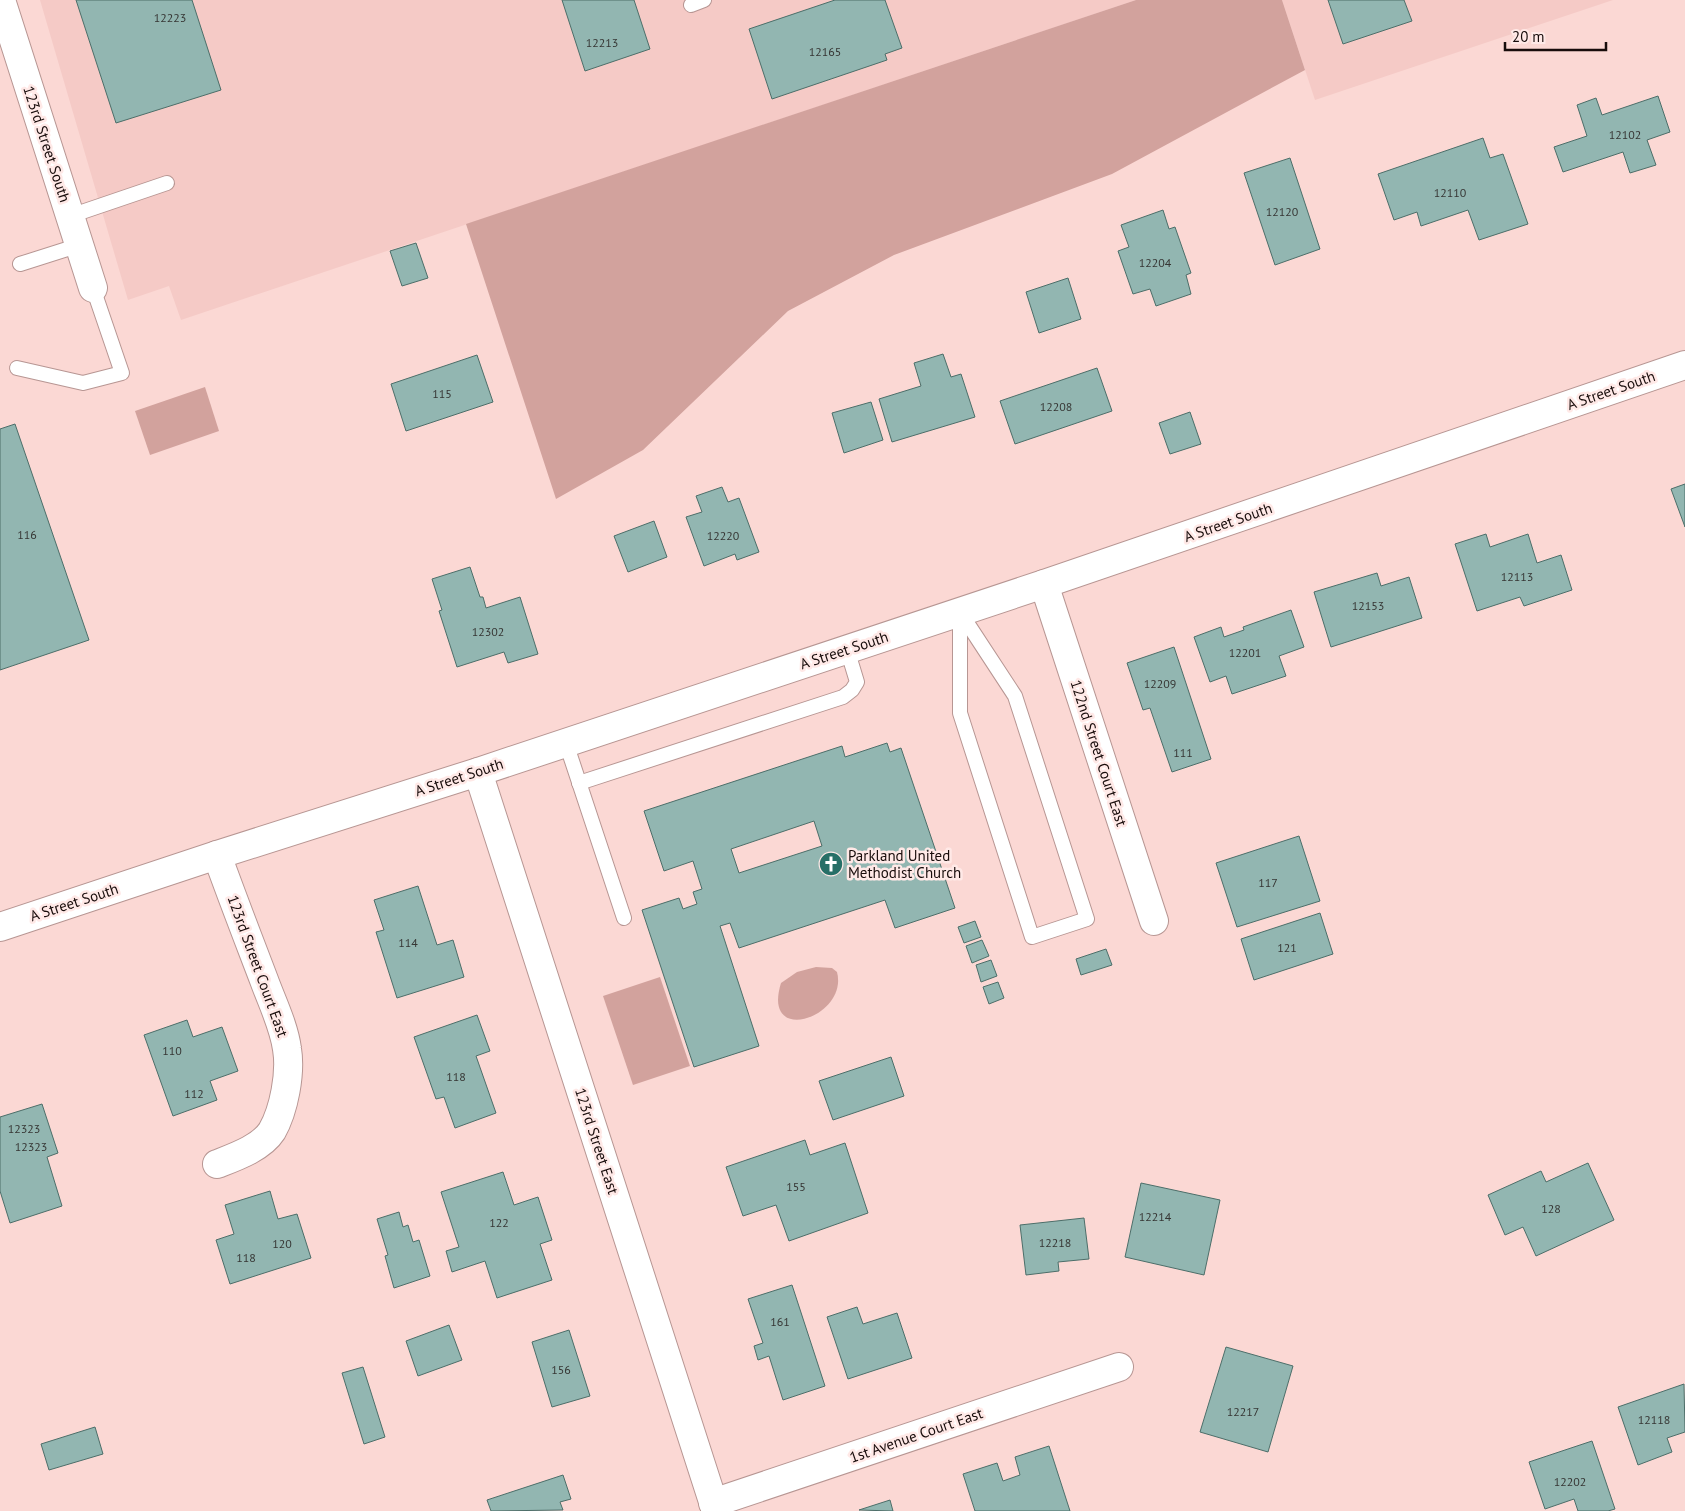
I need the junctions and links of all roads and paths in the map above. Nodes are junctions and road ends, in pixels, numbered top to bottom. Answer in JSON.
{"nodes":[{"id":1,"x":1,"y":0,"type":"edge"},
{"id":2,"x":704,"y":0,"type":"edge"},
{"id":3,"x":690,"y":5,"type":"dead end"},
{"id":4,"x":167,"y":183,"type":"dead end"},
{"id":5,"x":70,"y":216,"type":"junction"},
{"id":6,"x":80,"y":245,"type":"junction"},
{"id":7,"x":20,"y":264,"type":"dead end"},
{"id":8,"x":93,"y":288,"type":"joint"},
{"id":9,"x":1685,"y":365,"type":"edge"},
{"id":10,"x":17,"y":368,"type":"dead end"},
{"id":11,"x":1044,"y":584,"type":"junction"},
{"id":12,"x":960,"y":612,"type":"junction"},
{"id":13,"x":847,"y":649,"type":"junction"},
{"id":14,"x":566,"y":743,"type":"junction"},
{"id":15,"x":478,"y":772,"type":"junction"},
{"id":16,"x":579,"y":783,"type":"junction"},
{"id":17,"x":217,"y":855,"type":"junction"},
{"id":18,"x":624,"y":918,"type":"dead end"},
{"id":19,"x":1154,"y":921,"type":"dead end"},
{"id":20,"x":0,"y":927,"type":"edge"},
{"id":21,"x":217,"y":1164,"type":"dead end"},
{"id":22,"x":1119,"y":1367,"type":"dead end"},
{"id":23,"x":715,"y":1507,"type":"edge"}],
"edges":[{"from":1,"to":5,"type":"street","name":"123rd Street South"},
{"from":2,"to":3,"type":"lane"},
{"from":4,"to":5,"type":"lane"},
{"from":5,"to":6,"type":"street","name":"123rd Street South"},
{"from":6,"to":7,"type":"lane"},
{"from":6,"to":8,"type":"street","name":"123rd Street South"},
{"from":8,"to":10,"type":"lane"},
{"from":9,"to":11,"type":"street","name":"A Street South"},
{"from":11,"to":12,"type":"street","name":"A Street South"},
{"from":11,"to":19,"type":"street","name":"122nd Street Court East"},
{"from":12,"to":12,"type":"lane"},
{"from":12,"to":13,"type":"street","name":"A Street South"},
{"from":13,"to":14,"type":"street","name":"A Street South"},
{"from":13,"to":16,"type":"lane"},
{"from":14,"to":15,"type":"street","name":"A Street South"},
{"from":14,"to":16,"type":"lane"},
{"from":15,"to":17,"type":"street","name":"A Street South"},
{"from":15,"to":23,"type":"street","name":"123rd Street East"},
{"from":16,"to":18,"type":"lane"},
{"from":17,"to":20,"type":"street","name":"A Street South"},
{"from":17,"to":21,"type":"street","name":"123rd Street Court East"},
{"from":22,"to":23,"type":"street","name":"1st Avenue Court East"}]}
